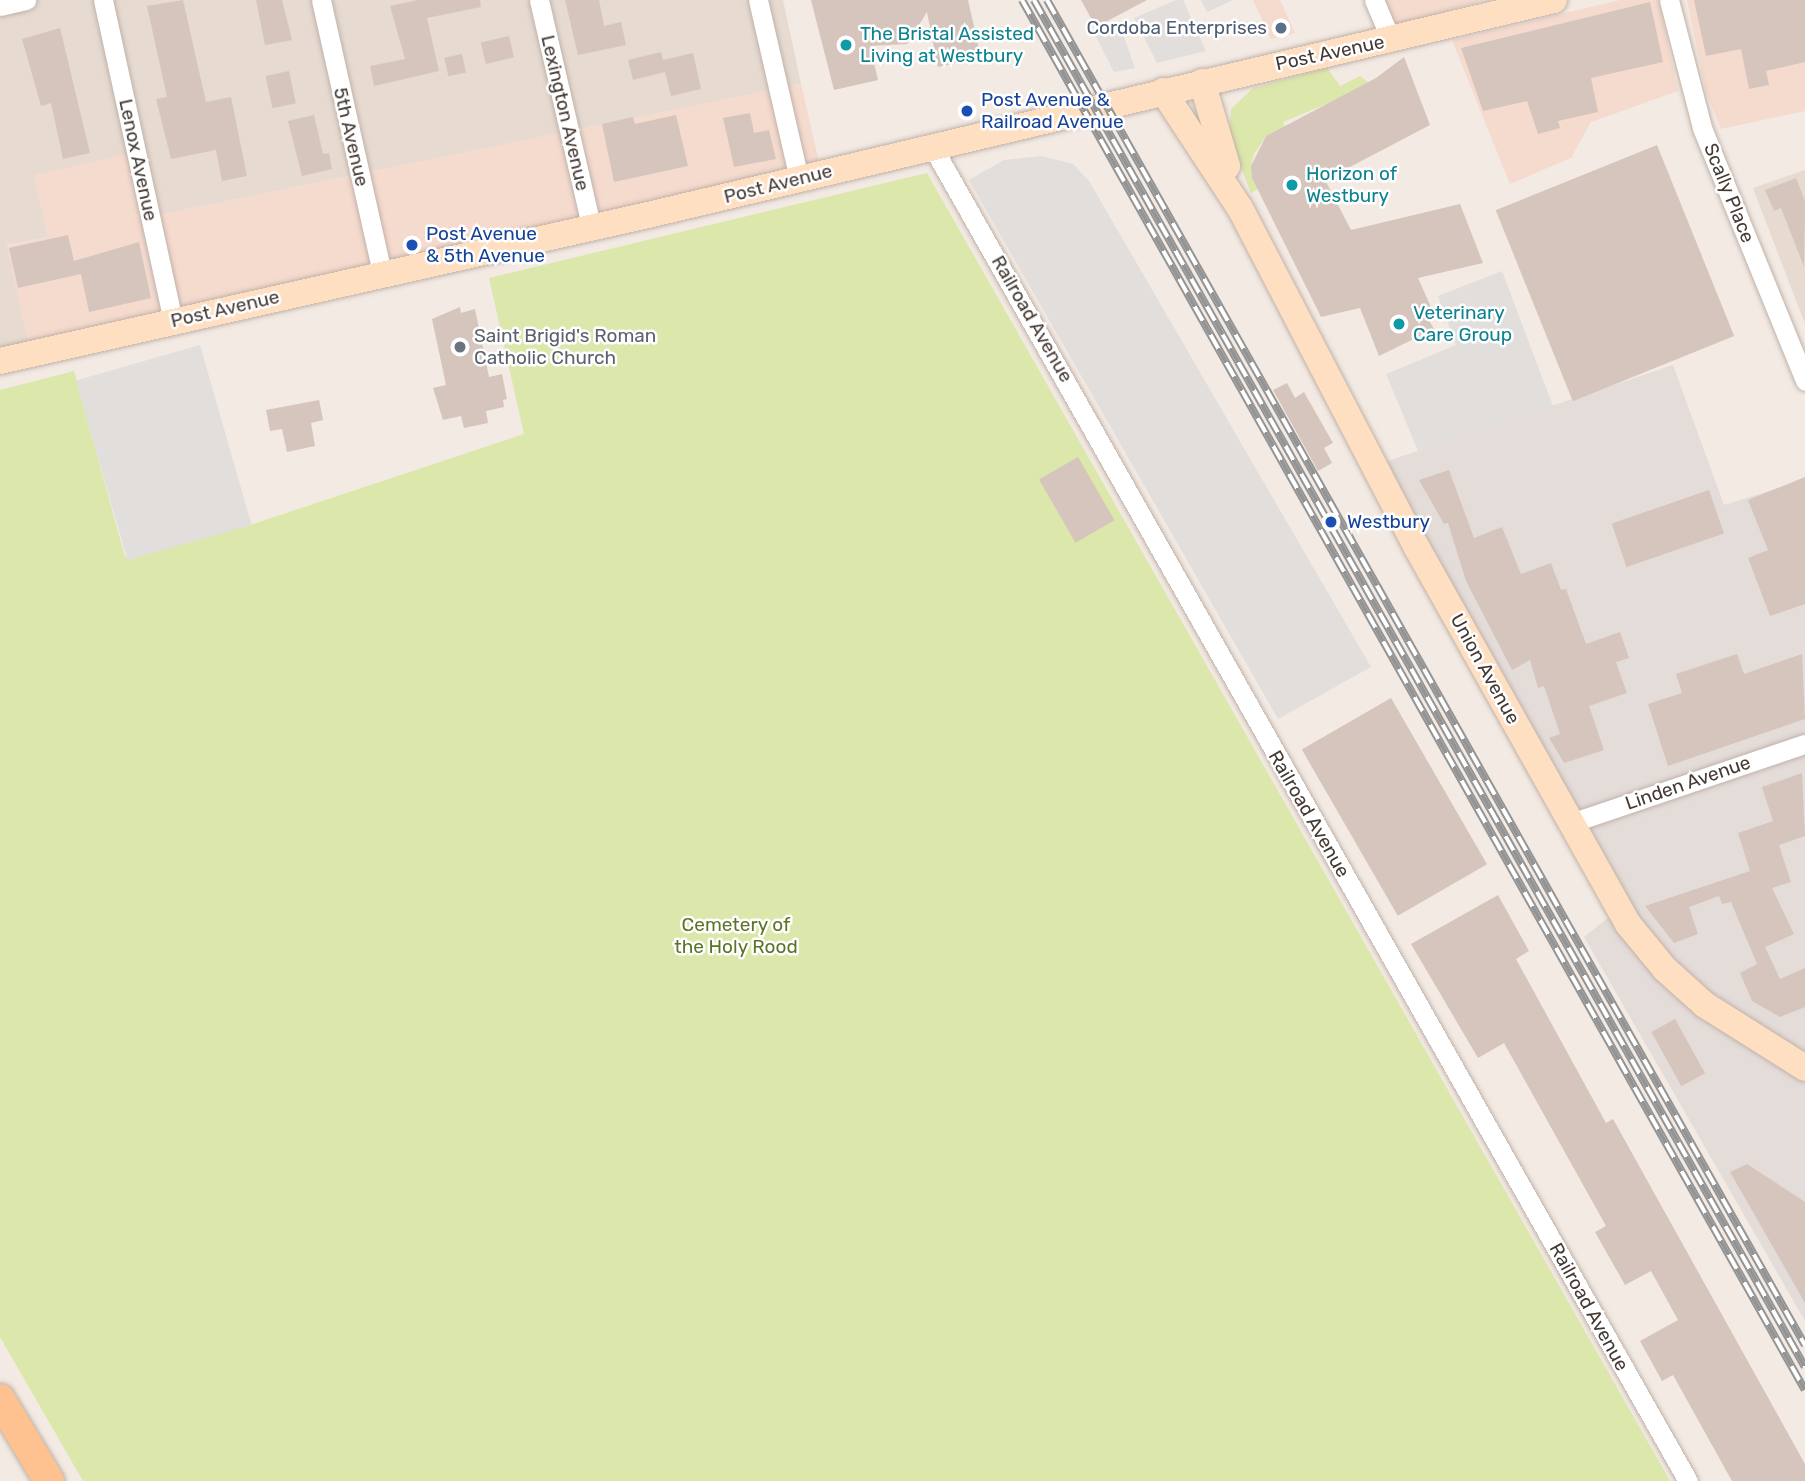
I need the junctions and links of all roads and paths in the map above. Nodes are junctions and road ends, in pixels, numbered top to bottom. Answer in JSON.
{"nodes":[{"id":1,"x":26,"y":0,"type":"edge"},
{"id":2,"x":103,"y":0,"type":"edge"},
{"id":3,"x":321,"y":0,"type":"edge"},
{"id":4,"x":539,"y":0,"type":"edge"},
{"id":5,"x":758,"y":0,"type":"edge"},
{"id":6,"x":1374,"y":0,"type":"edge"},
{"id":7,"x":1554,"y":0,"type":"edge"},
{"id":8,"x":1670,"y":0,"type":"edge"},
{"id":9,"x":0,"y":6,"type":"edge"},
{"id":10,"x":1391,"y":40,"type":"junction"},
{"id":11,"x":1202,"y":82,"type":"junction"},
{"id":12,"x":1163,"y":91,"type":"junction"},
{"id":13,"x":932,"y":146,"type":"junction"},
{"id":14,"x":799,"y":179,"type":"junction"},
{"id":15,"x":1240,"y":208,"type":"junction"},
{"id":16,"x":591,"y":226,"type":"junction"},
{"id":17,"x":382,"y":274,"type":"junction"},
{"id":18,"x":173,"y":321,"type":"junction"},
{"id":19,"x":0,"y":361,"type":"edge"},
{"id":20,"x":1805,"y":381,"type":"edge"},
{"id":21,"x":1805,"y":744,"type":"edge"},
{"id":22,"x":1571,"y":823,"type":"junction"},
{"id":23,"x":1800,"y":1058,"type":"edge"},
{"id":24,"x":0,"y":1399,"type":"edge"},
{"id":25,"x":49,"y":1481,"type":"edge"},
{"id":26,"x":1688,"y":1481,"type":"edge"}],
"edges":[{"from":1,"to":9,"type":"street"},
{"from":2,"to":18,"type":"street","name":"Lenox Avenue"},
{"from":3,"to":17,"type":"street","name":"5th Avenue"},
{"from":4,"to":16,"type":"street","name":"Lexington Avenue"},
{"from":5,"to":14,"type":"street"},
{"from":6,"to":10,"type":"street"},
{"from":7,"to":10,"type":"main road","name":"Post Avenue"},
{"from":8,"to":20,"type":"street","name":"Scally Place"},
{"from":10,"to":11,"type":"main road","name":"Post Avenue"},
{"from":11,"to":12,"type":"main road","name":"Post Avenue"},
{"from":11,"to":15,"type":"main road","name":"Union Avenue"},
{"from":12,"to":13,"type":"main road","name":"Post Avenue"},
{"from":12,"to":15,"type":"main road","name":"Union Avenue"},
{"from":13,"to":14,"type":"main road","name":"Post Avenue"},
{"from":13,"to":26,"type":"street","name":"Railroad Avenue"},
{"from":14,"to":16,"type":"main road","name":"Post Avenue"},
{"from":15,"to":22,"type":"main road","name":"Union Avenue"},
{"from":16,"to":17,"type":"main road","name":"Post Avenue"},
{"from":17,"to":18,"type":"main road","name":"Post Avenue"},
{"from":18,"to":19,"type":"main road","name":"Post Avenue"},
{"from":21,"to":22,"type":"street","name":"Linden Avenue"},
{"from":22,"to":23,"type":"main road","name":"Union Avenue"},
{"from":24,"to":25,"type":"main road"}]}
